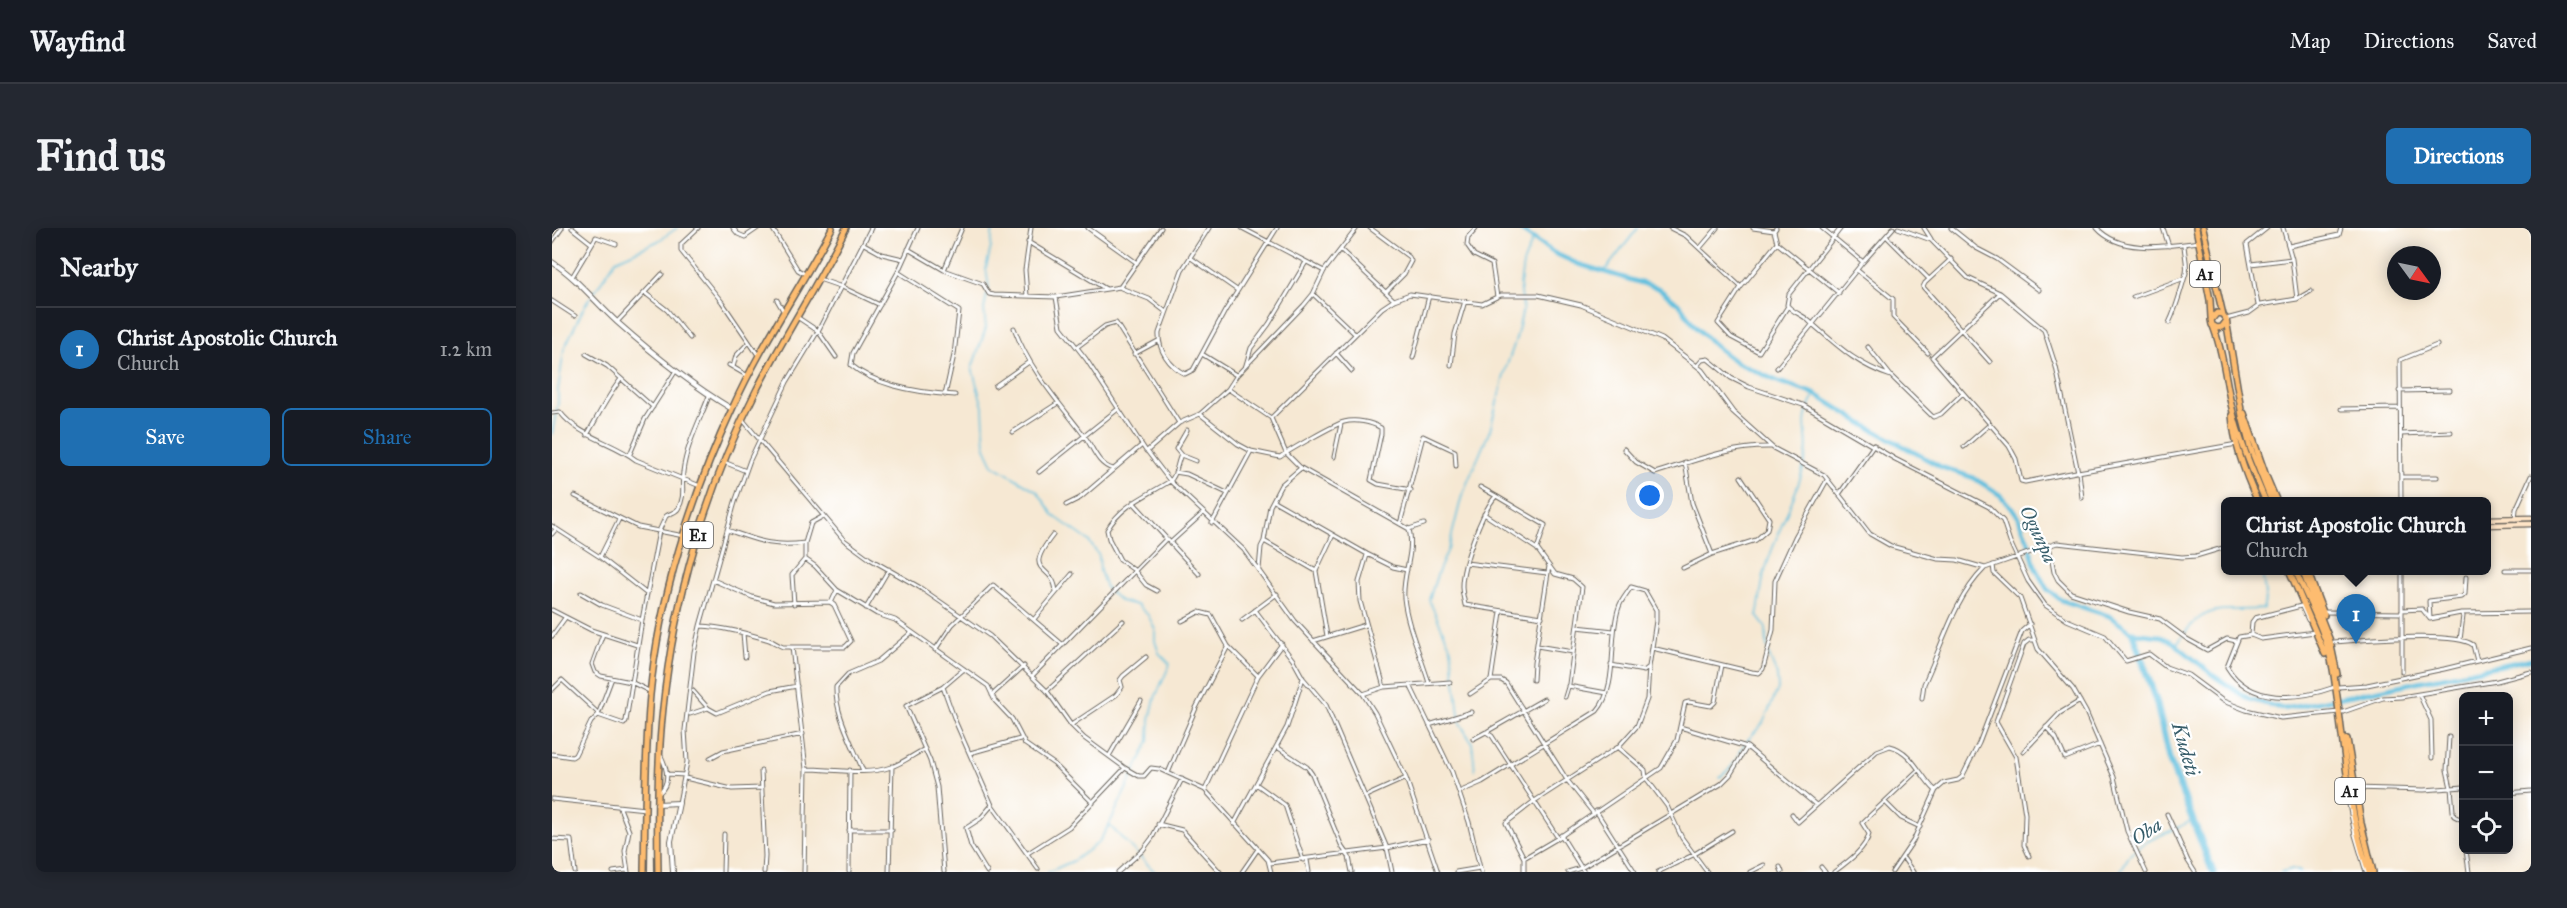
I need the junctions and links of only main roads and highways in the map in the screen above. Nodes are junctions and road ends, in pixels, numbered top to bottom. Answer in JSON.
{"nodes":[{"id":1,"x":832,"y":228,"type":"edge"},
{"id":2,"x":846,"y":228,"type":"edge"},
{"id":3,"x":2196,"y":228,"type":"edge"},
{"id":4,"x":2203,"y":228,"type":"edge"},
{"id":5,"x":2225,"y":319,"type":"junction"},
{"id":6,"x":2212,"y":322,"type":"junction"},
{"id":7,"x":2239,"y":403,"type":"junction"},
{"id":8,"x":2232,"y":407,"type":"junction"},
{"id":9,"x":2247,"y":448,"type":"junction"},
{"id":10,"x":2257,"y":497,"type":"edge"},
{"id":11,"x":2265,"y":497,"type":"edge"},
{"id":12,"x":2270,"y":497,"type":"edge"},
{"id":13,"x":2275,"y":497,"type":"edge"},
{"id":14,"x":2531,"y":518,"type":"edge"},
{"id":15,"x":2491,"y":519,"type":"edge"},
{"id":16,"x":2531,"y":524,"type":"edge"},
{"id":17,"x":2491,"y":525,"type":"edge"},
{"id":18,"x":2290,"y":575,"type":"edge"},
{"id":19,"x":2297,"y":575,"type":"edge"},
{"id":20,"x":2305,"y":575,"type":"edge"},
{"id":21,"x":2306,"y":575,"type":"edge"},
{"id":22,"x":2319,"y":630,"type":"junction"},
{"id":23,"x":2334,"y":669,"type":"junction"},
{"id":24,"x":644,"y":872,"type":"edge"},
{"id":25,"x":658,"y":872,"type":"edge"},
{"id":26,"x":2370,"y":872,"type":"edge"}],
"edges":[{"from":1,"to":24,"type":"highway","number":"E1"},
{"from":2,"to":25,"type":"highway","number":"E1"},
{"from":3,"to":6,"type":"highway","number":"A1"},
{"from":4,"to":5,"type":"highway","number":"A1"},
{"from":5,"to":6,"type":"highway"},
{"from":5,"to":6,"type":"highway"},
{"from":5,"to":7,"type":"highway","number":"A1"},
{"from":6,"to":8,"type":"highway","number":"A1"},
{"from":7,"to":9,"type":"highway","number":"A1"},
{"from":7,"to":13,"type":"highway"},
{"from":8,"to":9,"type":"highway","number":"A1"},
{"from":8,"to":10,"type":"highway"},
{"from":9,"to":11,"type":"highway","number":"A1"},
{"from":9,"to":12,"type":"highway","number":"A1"},
{"from":14,"to":15,"type":"main road"},
{"from":16,"to":17,"type":"main road"},
{"from":18,"to":22,"type":"highway"},
{"from":19,"to":22,"type":"highway","number":"A1"},
{"from":20,"to":22,"type":"highway","number":"A1"},
{"from":21,"to":23,"type":"highway"},
{"from":22,"to":23,"type":"highway","number":"A1"},
{"from":22,"to":23,"type":"highway"},
{"from":23,"to":26,"type":"highway","number":"A1"}]}
